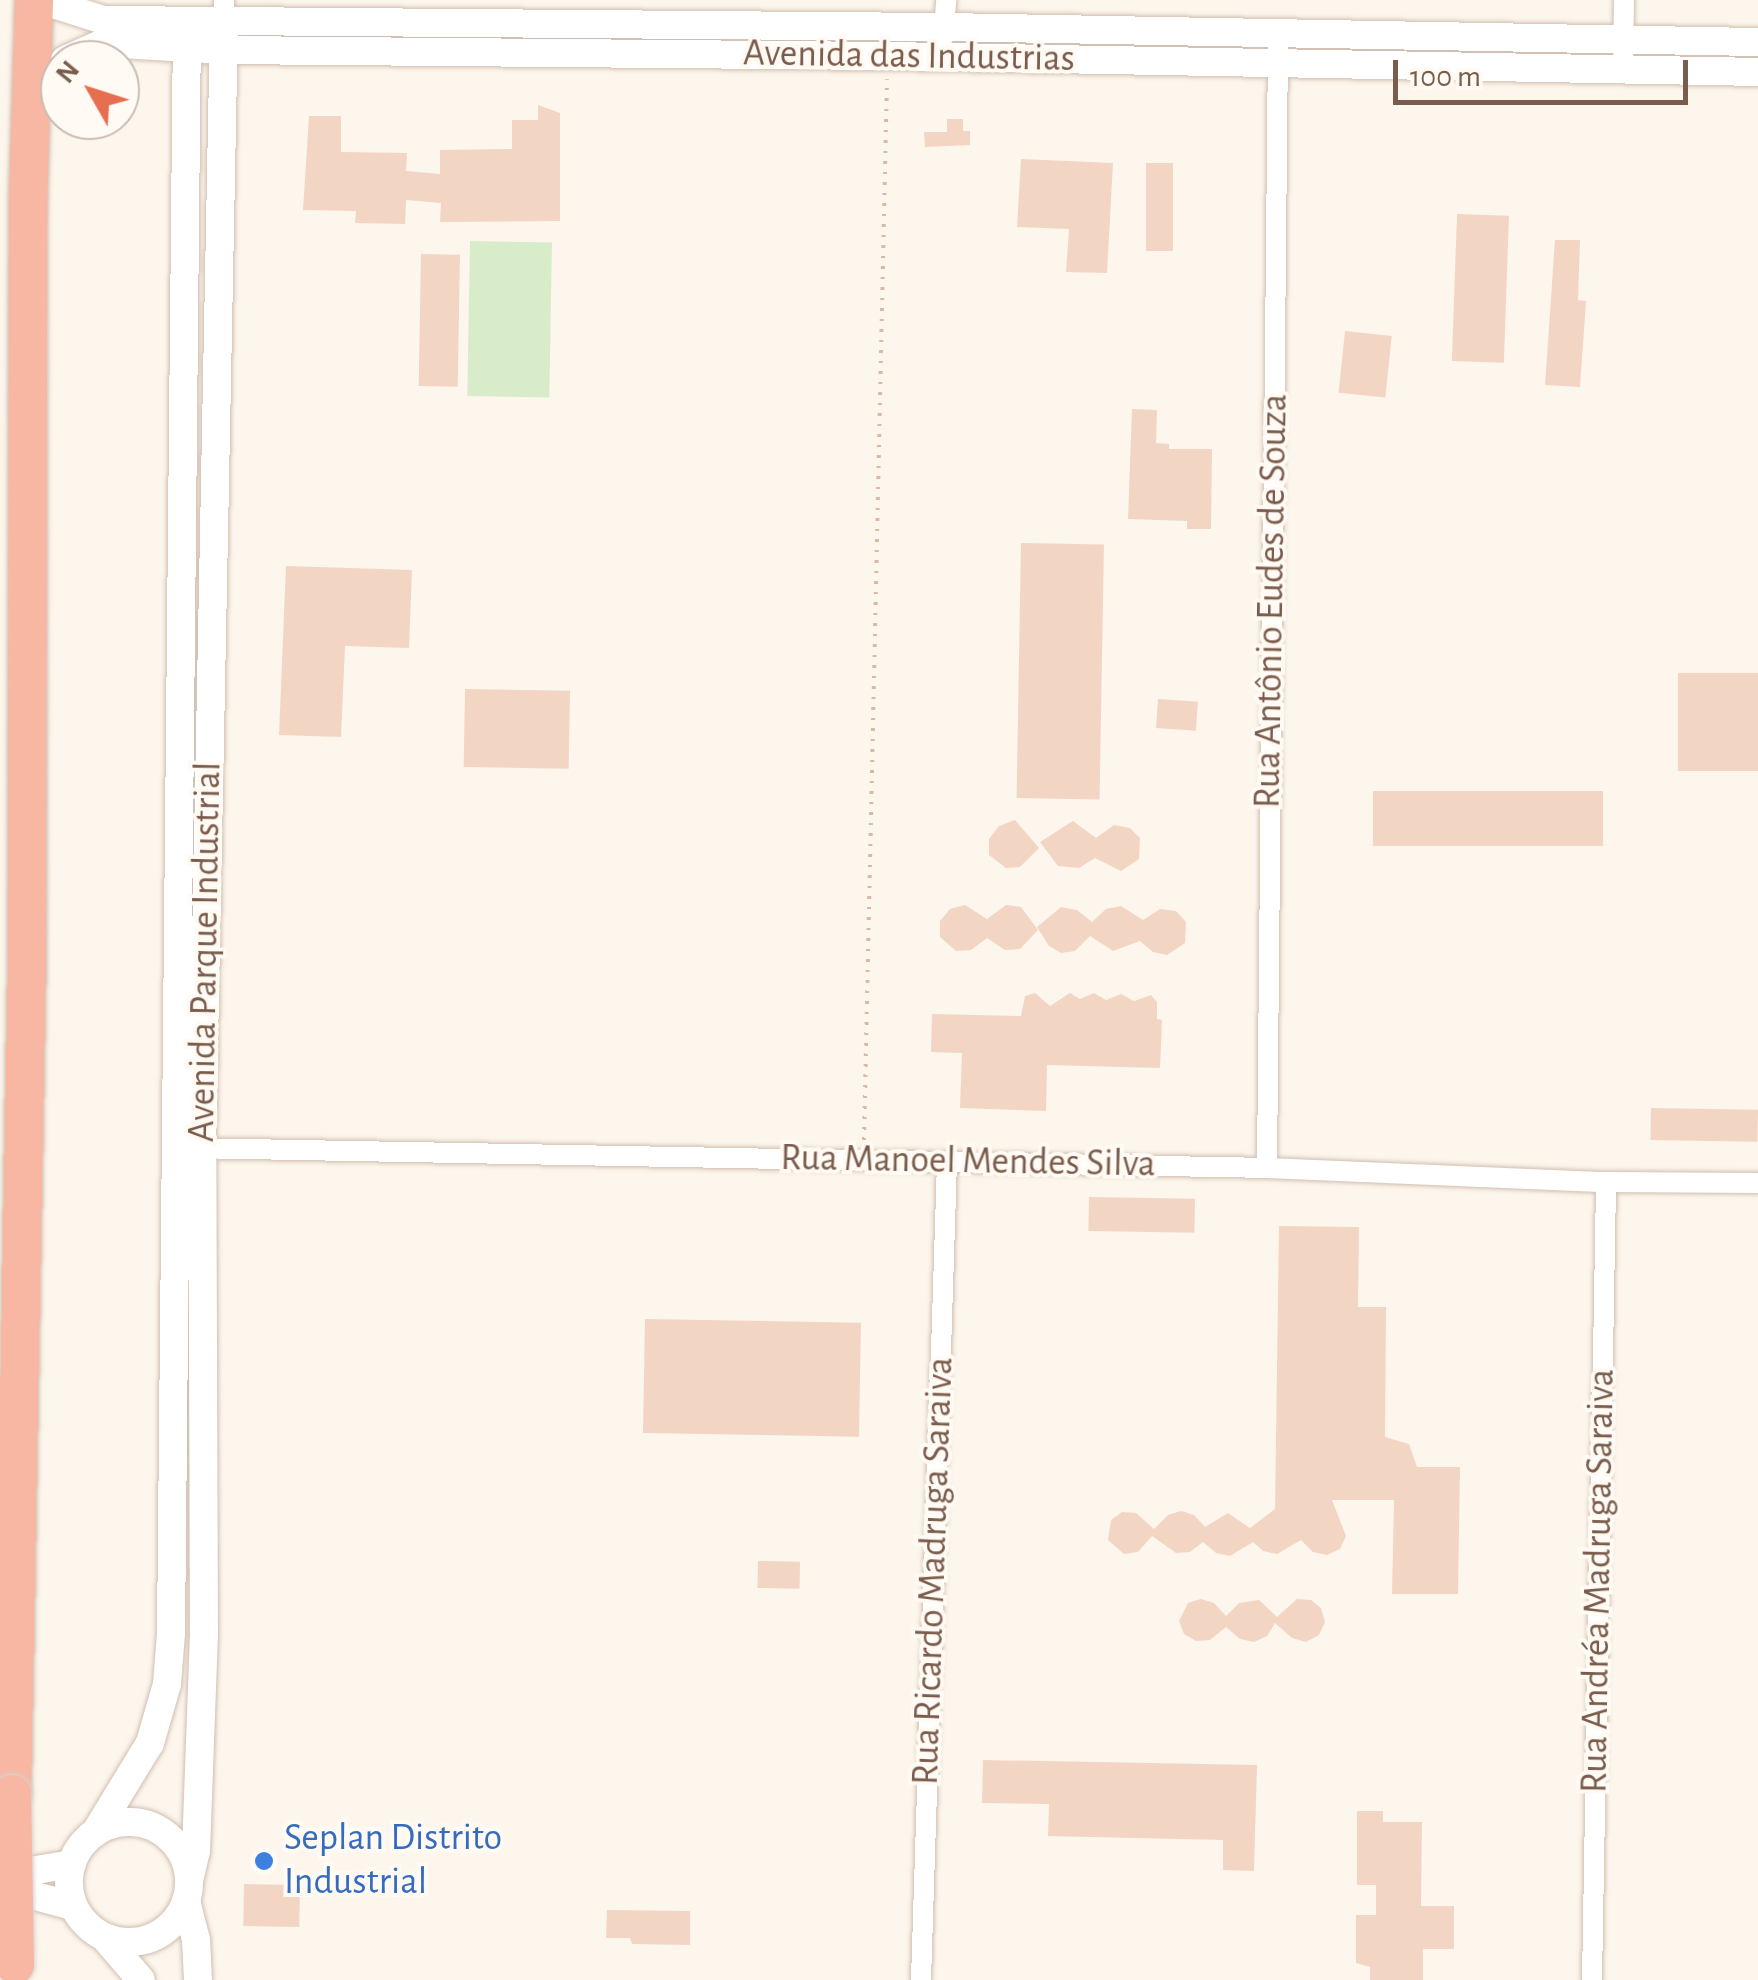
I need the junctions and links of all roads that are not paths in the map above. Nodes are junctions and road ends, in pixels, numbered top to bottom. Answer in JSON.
{"nodes":[{"id":1,"x":37,"y":0,"type":"edge"},
{"id":2,"x":1624,"y":0,"type":"edge"},
{"id":3,"x":945,"y":14,"type":"edge"},
{"id":4,"x":187,"y":23,"type":"edge"},
{"id":5,"x":224,"y":24,"type":"edge"},
{"id":6,"x":591,"y":25,"type":"junction"},
{"id":7,"x":1278,"y":34,"type":"junction"},
{"id":8,"x":46,"y":40,"type":"edge"},
{"id":9,"x":116,"y":40,"type":"edge"},
{"id":10,"x":1624,"y":40,"type":"junction"},
{"id":11,"x":1758,"y":42,"type":"edge"},
{"id":12,"x":586,"y":53,"type":"junction"},
{"id":13,"x":939,"y":57,"type":"junction"},
{"id":14,"x":1278,"y":62,"type":"junction"},
{"id":15,"x":1623,"y":71,"type":"junction"},
{"id":16,"x":1758,"y":72,"type":"edge"},
{"id":17,"x":40,"y":139,"type":"edge"},
{"id":18,"x":184,"y":440,"type":"junction"},
{"id":19,"x":215,"y":440,"type":"junction"},
{"id":20,"x":196,"y":753,"type":"junction"},
{"id":21,"x":190,"y":1148,"type":"junction"},
{"id":22,"x":948,"y":1162,"type":"junction"},
{"id":23,"x":1267,"y":1168,"type":"junction"},
{"id":24,"x":1606,"y":1182,"type":"junction"},
{"id":25,"x":1758,"y":1182,"type":"edge"},
{"id":26,"x":204,"y":1553,"type":"junction"},
{"id":27,"x":172,"y":1554,"type":"junction"},
{"id":28,"x":95,"y":1833,"type":"junction"},
{"id":29,"x":72,"y":1864,"type":"junction"},
{"id":30,"x":0,"y":1876,"type":"edge"},
{"id":31,"x":187,"y":1890,"type":"junction"},
{"id":32,"x":0,"y":1892,"type":"edge"},
{"id":33,"x":73,"y":1906,"type":"junction"},
{"id":34,"x":105,"y":1938,"type":"junction"},
{"id":35,"x":15,"y":1972,"type":"edge"},
{"id":36,"x":142,"y":1980,"type":"edge"},
{"id":37,"x":198,"y":1980,"type":"edge"},
{"id":38,"x":921,"y":1980,"type":"edge"},
{"id":39,"x":1592,"y":1980,"type":"edge"}],
"edges":[{"from":1,"to":4,"type":"main road","name":"Avenida das Industrias"},
{"from":1,"to":8,"type":"highway"},
{"from":2,"to":10,"type":"street"},
{"from":3,"to":6,"type":"main road","name":"Avenida das Industrias"},
{"from":3,"to":7,"type":"main road","name":"Avenida das Industrias"},
{"from":3,"to":13,"type":"street"},
{"from":4,"to":5,"type":"main road","name":"Avenida das Industrias"},
{"from":4,"to":9,"type":"main road","name":"Avenida das Industrias"},
{"from":4,"to":18,"type":"main road","name":"Avenida Parque Industrial"},
{"from":5,"to":6,"type":"main road","name":"Avenida das Industrias"},
{"from":5,"to":12,"type":"main road","name":"Avenida das Industrias"},
{"from":5,"to":19,"type":"main road","name":"Avenida Parque Industrial"},
{"from":6,"to":12,"type":"main road"},
{"from":7,"to":10,"type":"main road","name":"Avenida das Industrias"},
{"from":7,"to":14,"type":"street","name":"Rua Antônio Eudes de Souza"},
{"from":10,"to":11,"type":"main road","name":"Avenida das Industrias"},
{"from":10,"to":15,"type":"street"},
{"from":12,"to":13,"type":"main road","name":"Avenida das Industrias"},
{"from":13,"to":14,"type":"main road","name":"Avenida das Industrias"},
{"from":14,"to":15,"type":"main road","name":"Avenida das Industrias"},
{"from":14,"to":23,"type":"street","name":"Rua Antônio Eudes de Souza"},
{"from":15,"to":16,"type":"main road","name":"Avenida das Industrias"},
{"from":17,"to":35,"type":"highway","bridge":true},
{"from":18,"to":19,"type":"main road"},
{"from":18,"to":20,"type":"main road","name":"Avenida Parque Industrial"},
{"from":19,"to":20,"type":"main road","name":"Avenida Parque Industrial"},
{"from":20,"to":21,"type":"main road","name":"Avenida Parque Industrial"},
{"from":21,"to":22,"type":"street","name":"Rua Manoel Mendes Silva"},
{"from":21,"to":26,"type":"main road","name":"Avenida Parque Industrial"},
{"from":21,"to":27,"type":"main road","name":"Avenida Parque Industrial"},
{"from":22,"to":23,"type":"street","name":"Rua Manoel Mendes Silva"},
{"from":22,"to":38,"type":"street","name":"Rua Ricardo Madruga Saraiva"},
{"from":23,"to":24,"type":"street","name":"Rua Manoel Mendes Silva"},
{"from":24,"to":25,"type":"street","name":"Rua Manoel Mendes Silva"},
{"from":24,"to":39,"type":"street","name":"Rua Andréa Madruga Saraiva"},
{"from":26,"to":27,"type":"main road"},
{"from":26,"to":31,"type":"main road","name":"Avenida Parque Industrial"},
{"from":27,"to":28,"type":"main road","name":"Avenida Parque Industrial"},
{"from":28,"to":29,"type":"main road"},
{"from":28,"to":31,"type":"main road"},
{"from":29,"to":30,"type":"main road"},
{"from":29,"to":33,"type":"main road"},
{"from":31,"to":34,"type":"main road"},
{"from":31,"to":37,"type":"main road","name":"Avenida Parque Industrial"},
{"from":32,"to":33,"type":"main road"},
{"from":33,"to":34,"type":"main road"},
{"from":34,"to":36,"type":"main road"}]}
